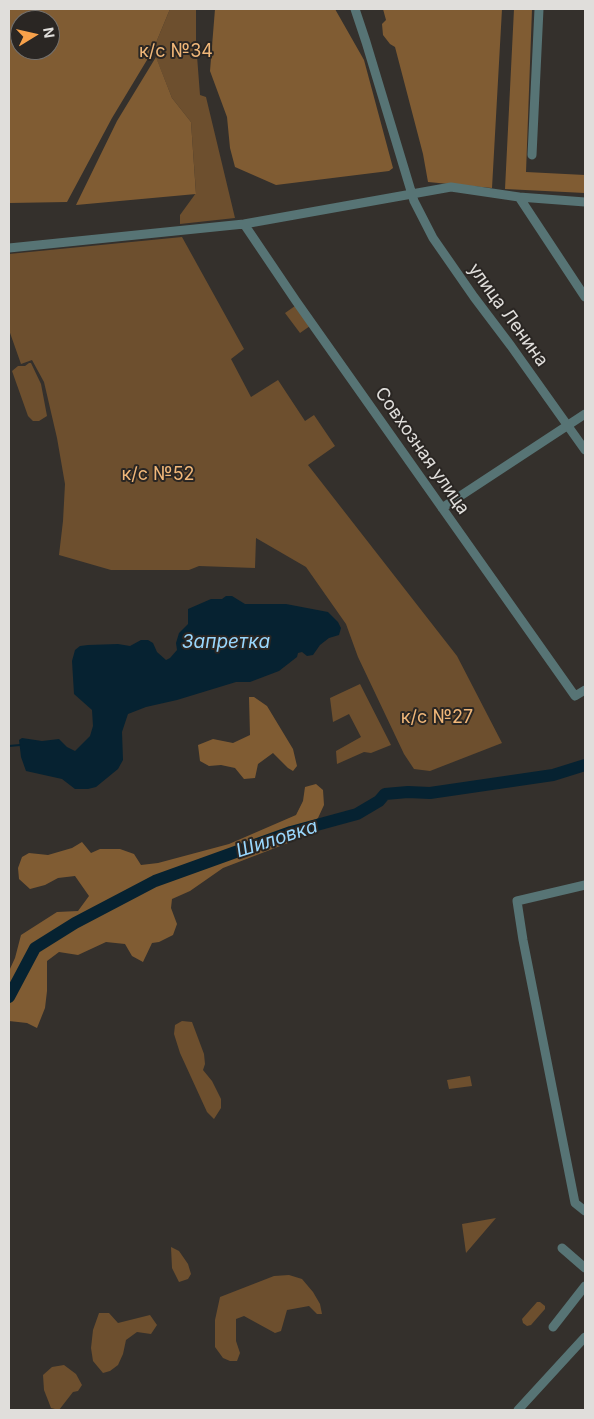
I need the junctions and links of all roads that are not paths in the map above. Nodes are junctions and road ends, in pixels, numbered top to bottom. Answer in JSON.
{"nodes":[{"id":1,"x":354,"y":9,"type":"edge"},
{"id":2,"x":539,"y":9,"type":"edge"},
{"id":3,"x":532,"y":155,"type":"dead end"},
{"id":4,"x":412,"y":195,"type":"junction"},
{"id":5,"x":519,"y":197,"type":"junction"},
{"id":6,"x":585,"y":202,"type":"edge"},
{"id":7,"x":244,"y":224,"type":"junction"},
{"id":8,"x":9,"y":248,"type":"edge"},
{"id":9,"x":585,"y":297,"type":"edge"},
{"id":10,"x":585,"y":414,"type":"edge"},
{"id":11,"x":568,"y":426,"type":"junction"},
{"id":12,"x":585,"y":450,"type":"edge"},
{"id":13,"x":442,"y":508,"type":"junction"},
{"id":14,"x":585,"y":690,"type":"edge"},
{"id":15,"x":585,"y":885,"type":"edge"},
{"id":16,"x":585,"y":1211,"type":"edge"},
{"id":17,"x":562,"y":1248,"type":"dead end"},
{"id":18,"x":585,"y":1268,"type":"edge"},
{"id":19,"x":585,"y":1286,"type":"edge"},
{"id":20,"x":553,"y":1326,"type":"dead end"},
{"id":21,"x":585,"y":1337,"type":"edge"},
{"id":22,"x":518,"y":1410,"type":"edge"}],
"edges":[{"from":1,"to":4,"type":"street","name":"улица Ленина"},
{"from":2,"to":3,"type":"street"},
{"from":4,"to":5,"type":"street"},
{"from":4,"to":7,"type":"street"},
{"from":4,"to":11,"type":"street","name":"улица Ленина"},
{"from":5,"to":6,"type":"street"},
{"from":5,"to":9,"type":"street"},
{"from":7,"to":8,"type":"street"},
{"from":7,"to":13,"type":"street","name":"Совхозная улица"},
{"from":10,"to":11,"type":"street"},
{"from":11,"to":12,"type":"street","name":"улица Ленина"},
{"from":11,"to":13,"type":"street"},
{"from":13,"to":14,"type":"street","name":"Совхозная улица"},
{"from":15,"to":16,"type":"street"},
{"from":17,"to":18,"type":"street"},
{"from":19,"to":20,"type":"street"},
{"from":21,"to":22,"type":"street"}]}
